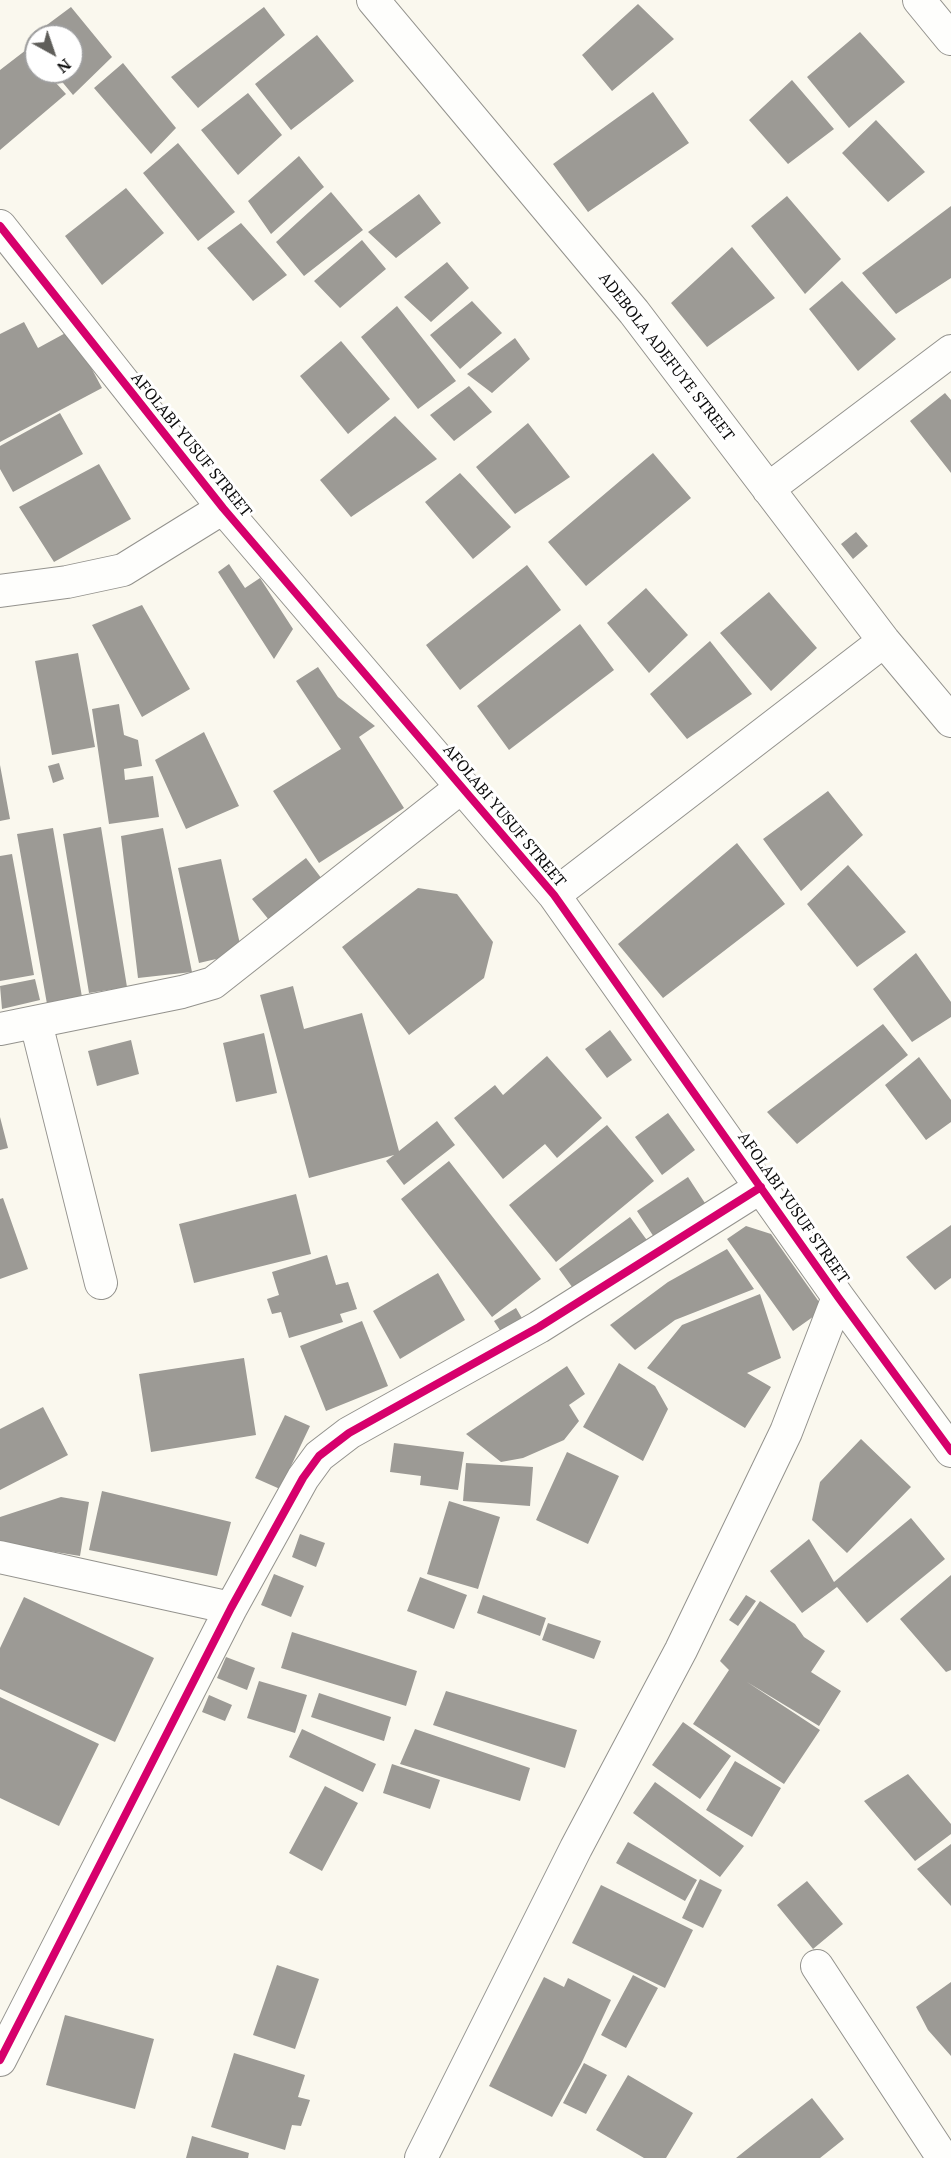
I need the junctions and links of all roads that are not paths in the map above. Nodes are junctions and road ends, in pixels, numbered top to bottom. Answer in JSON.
{"nodes":[{"id":1,"x":373,"y":0,"type":"edge"},
{"id":2,"x":919,"y":0,"type":"edge"},
{"id":3,"x":951,"y":39,"type":"edge"},
{"id":4,"x":0,"y":226,"type":"edge"},
{"id":5,"x":951,"y":351,"type":"edge"},
{"id":6,"x":768,"y":489,"type":"junction"},
{"id":7,"x":223,"y":508,"type":"junction"},
{"id":8,"x":0,"y":591,"type":"edge"},
{"id":9,"x":884,"y":641,"type":"junction"},
{"id":10,"x":951,"y":721,"type":"edge"},
{"id":11,"x":463,"y":786,"type":"junction"},
{"id":12,"x":554,"y":896,"type":"junction"},
{"id":13,"x":36,"y":1023,"type":"junction"},
{"id":14,"x":0,"y":1029,"type":"edge"},
{"id":15,"x":761,"y":1186,"type":"junction"},
{"id":16,"x":101,"y":1282,"type":"dead end"},
{"id":17,"x":838,"y":1297,"type":"junction"},
{"id":18,"x":951,"y":1451,"type":"edge"},
{"id":19,"x":0,"y":1557,"type":"edge"},
{"id":20,"x":231,"y":1608,"type":"junction"},
{"id":21,"x":818,"y":1966,"type":"dead end"},
{"id":22,"x":0,"y":2060,"type":"edge"},
{"id":23,"x":421,"y":2158,"type":"edge"},
{"id":24,"x":943,"y":2158,"type":"edge"}],
"edges":[{"from":1,"to":6,"type":"street","name":"ADEBOLA ADEFUYE STREET"},
{"from":2,"to":3,"type":"street"},
{"from":4,"to":7,"type":"street","name":"AFOLABI YUSUF STREET"},
{"from":5,"to":6,"type":"street"},
{"from":6,"to":9,"type":"street","name":"ADEBOLA ADEFUYE STREET"},
{"from":7,"to":8,"type":"street"},
{"from":7,"to":11,"type":"street","name":"AFOLABI YUSUF STREET"},
{"from":9,"to":10,"type":"street","name":"ADEBOLA ADEFUYE STREET"},
{"from":9,"to":12,"type":"street"},
{"from":11,"to":12,"type":"street","name":"AFOLABI YUSUF STREET"},
{"from":11,"to":13,"type":"street"},
{"from":12,"to":15,"type":"street","name":"AFOLABI YUSUF STREET"},
{"from":13,"to":14,"type":"street"},
{"from":13,"to":16,"type":"street"},
{"from":15,"to":17,"type":"street","name":"AFOLABI YUSUF STREET"},
{"from":15,"to":20,"type":"street"},
{"from":17,"to":18,"type":"street","name":"AFOLABI YUSUF STREET"},
{"from":17,"to":23,"type":"street"},
{"from":19,"to":20,"type":"street"},
{"from":20,"to":22,"type":"street"},
{"from":21,"to":24,"type":"street"}]}
